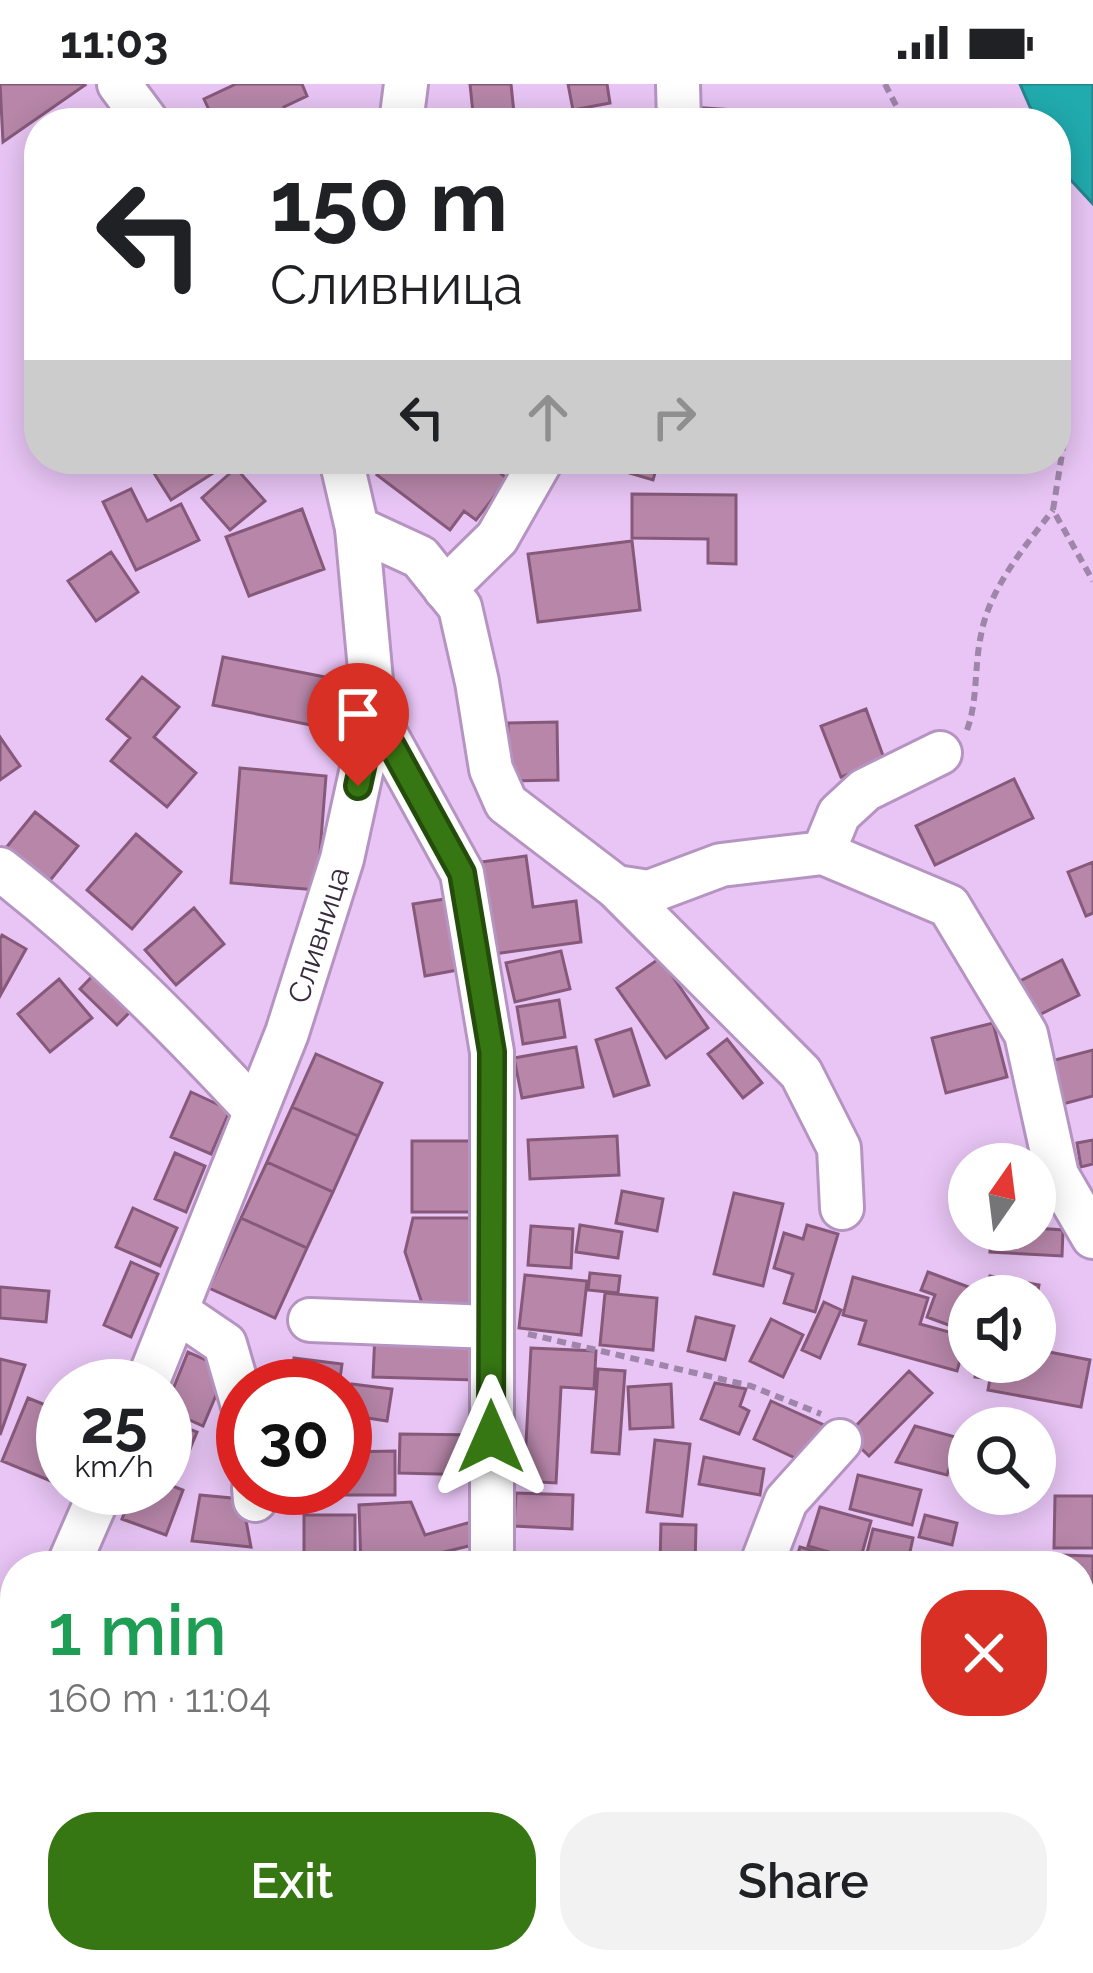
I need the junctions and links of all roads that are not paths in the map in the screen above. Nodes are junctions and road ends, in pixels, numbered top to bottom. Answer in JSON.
{"nodes":[{"id":1,"x":344,"y":474,"type":"edge"},
{"id":2,"x":533,"y":474,"type":"edge"},
{"id":3,"x":357,"y":528,"type":"junction"},
{"id":4,"x":445,"y":589,"type":"junction"},
{"id":5,"x":374,"y":713,"type":"junction"},
{"id":6,"x":940,"y":752,"type":"road end"},
{"id":7,"x":823,"y":853,"type":"junction"},
{"id":8,"x":0,"y":869,"type":"edge"},
{"id":9,"x":616,"y":887,"type":"junction"},
{"id":10,"x":254,"y":1109,"type":"junction"},
{"id":11,"x":842,"y":1208,"type":"dead end"},
{"id":12,"x":1093,"y":1237,"type":"edge"},
{"id":13,"x":178,"y":1312,"type":"junction"},
{"id":14,"x":310,"y":1320,"type":"dead end"},
{"id":15,"x":491,"y":1327,"type":"junction"},
{"id":16,"x":158,"y":1359,"type":"edge"},
{"id":17,"x":229,"y":1359,"type":"edge"},
{"id":18,"x":841,"y":1441,"type":"road end"},
{"id":19,"x":90,"y":1515,"type":"edge"},
{"id":20,"x":75,"y":1551,"type":"edge"},
{"id":21,"x":492,"y":1551,"type":"edge"},
{"id":22,"x":767,"y":1551,"type":"edge"}],
"edges":[{"from":1,"to":3,"type":"street","name":"Сливница"},
{"from":2,"to":4,"type":"street"},
{"from":3,"to":4,"type":"street"},
{"from":3,"to":5,"type":"street","name":"Сливница"},
{"from":4,"to":9,"type":"street"},
{"from":5,"to":10,"type":"street","name":"Сливница"},
{"from":5,"to":15,"type":"street"},
{"from":6,"to":7,"type":"street"},
{"from":7,"to":9,"type":"street"},
{"from":7,"to":12,"type":"street"},
{"from":8,"to":10,"type":"street"},
{"from":9,"to":11,"type":"street"},
{"from":10,"to":13,"type":"street","name":"Сливница"},
{"from":13,"to":16,"type":"street","name":"Сливница"},
{"from":13,"to":17,"type":"street"},
{"from":14,"to":15,"type":"street"},
{"from":15,"to":21,"type":"street"},
{"from":18,"to":22,"type":"street"},
{"from":19,"to":20,"type":"street"}]}
